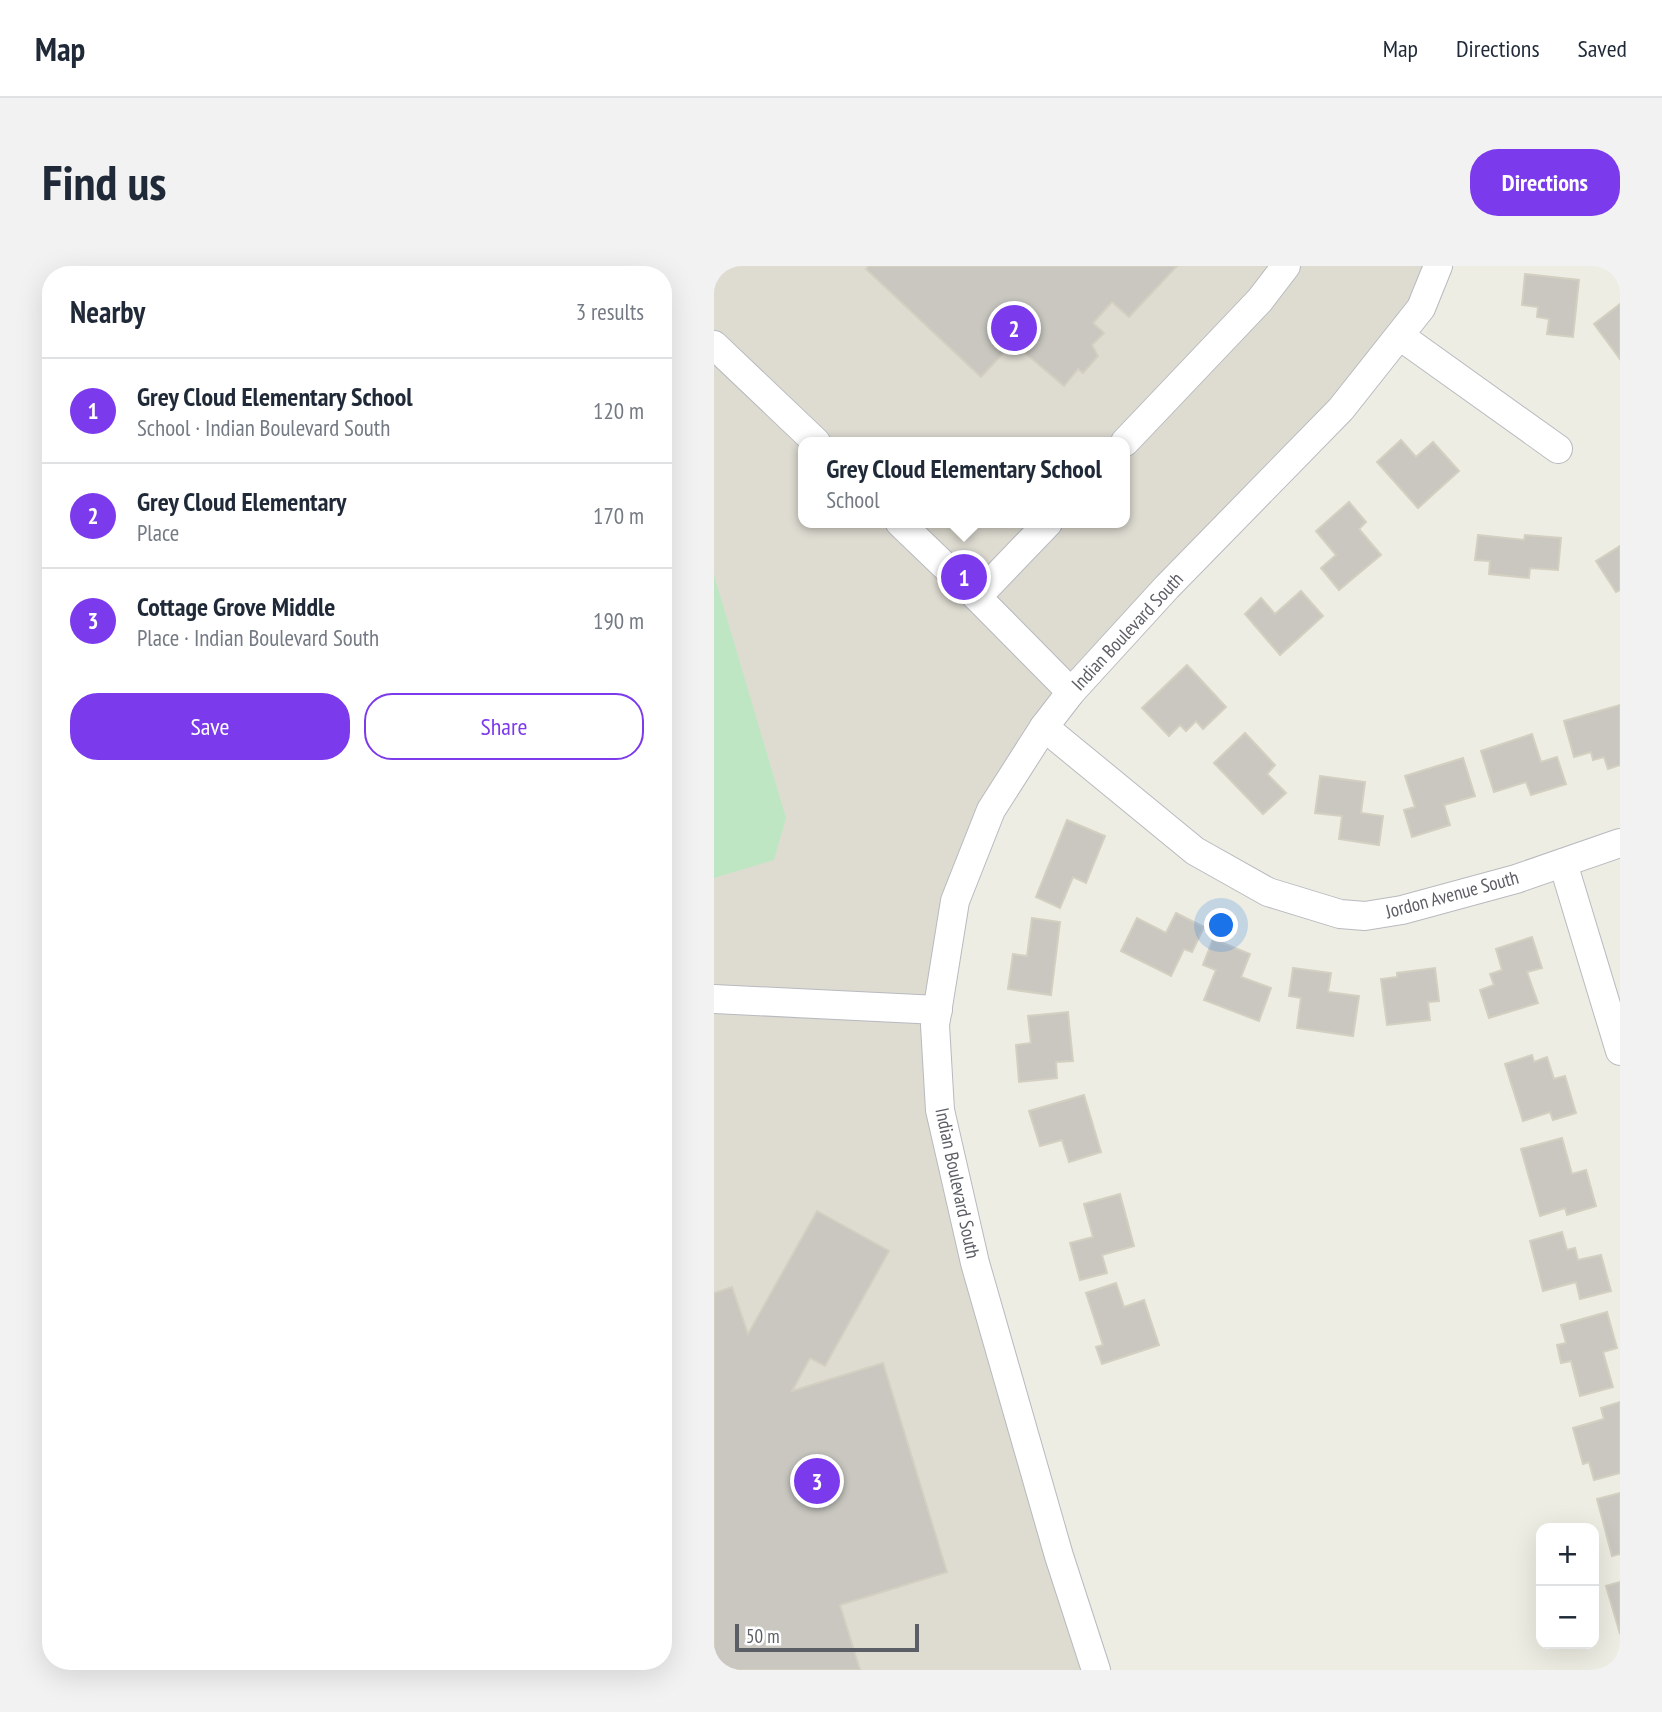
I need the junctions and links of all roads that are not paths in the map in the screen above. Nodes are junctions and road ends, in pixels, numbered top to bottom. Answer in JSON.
{"nodes":[{"id":1,"x":1286,"y":266,"type":"edge"},
{"id":2,"x":1438,"y":266,"type":"edge"},
{"id":3,"x":1400,"y":336,"type":"junction"},
{"id":4,"x":714,"y":345,"type":"edge"},
{"id":5,"x":811,"y":437,"type":"edge"},
{"id":6,"x":1130,"y":437,"type":"edge"},
{"id":7,"x":1558,"y":449,"type":"dead end"},
{"id":8,"x":905,"y":528,"type":"edge"},
{"id":9,"x":1043,"y":528,"type":"edge"},
{"id":10,"x":977,"y":597,"type":"junction"},
{"id":11,"x":1070,"y":692,"type":"junction"},
{"id":12,"x":1044,"y":727,"type":"junction"},
{"id":13,"x":1620,"y":843,"type":"edge"},
{"id":14,"x":1563,"y":863,"type":"junction"},
{"id":15,"x":714,"y":999,"type":"edge"},
{"id":16,"x":938,"y":1010,"type":"junction"},
{"id":17,"x":1620,"y":1051,"type":"edge"},
{"id":18,"x":1096,"y":1670,"type":"edge"}],
"edges":[{"from":1,"to":6,"type":"street"},
{"from":2,"to":3,"type":"street","name":"Indian Boulevard South"},
{"from":3,"to":7,"type":"street"},
{"from":3,"to":11,"type":"street","name":"Indian Boulevard South"},
{"from":4,"to":5,"type":"street"},
{"from":8,"to":10,"type":"street"},
{"from":9,"to":10,"type":"street"},
{"from":10,"to":11,"type":"street"},
{"from":11,"to":12,"type":"street","name":"Indian Boulevard South"},
{"from":12,"to":14,"type":"street","name":"Jordon Avenue South"},
{"from":12,"to":16,"type":"street","name":"Indian Boulevard South"},
{"from":13,"to":14,"type":"street","name":"Jordon Avenue South"},
{"from":14,"to":17,"type":"street"},
{"from":15,"to":16,"type":"street"},
{"from":16,"to":18,"type":"street","name":"Indian Boulevard South"}]}
